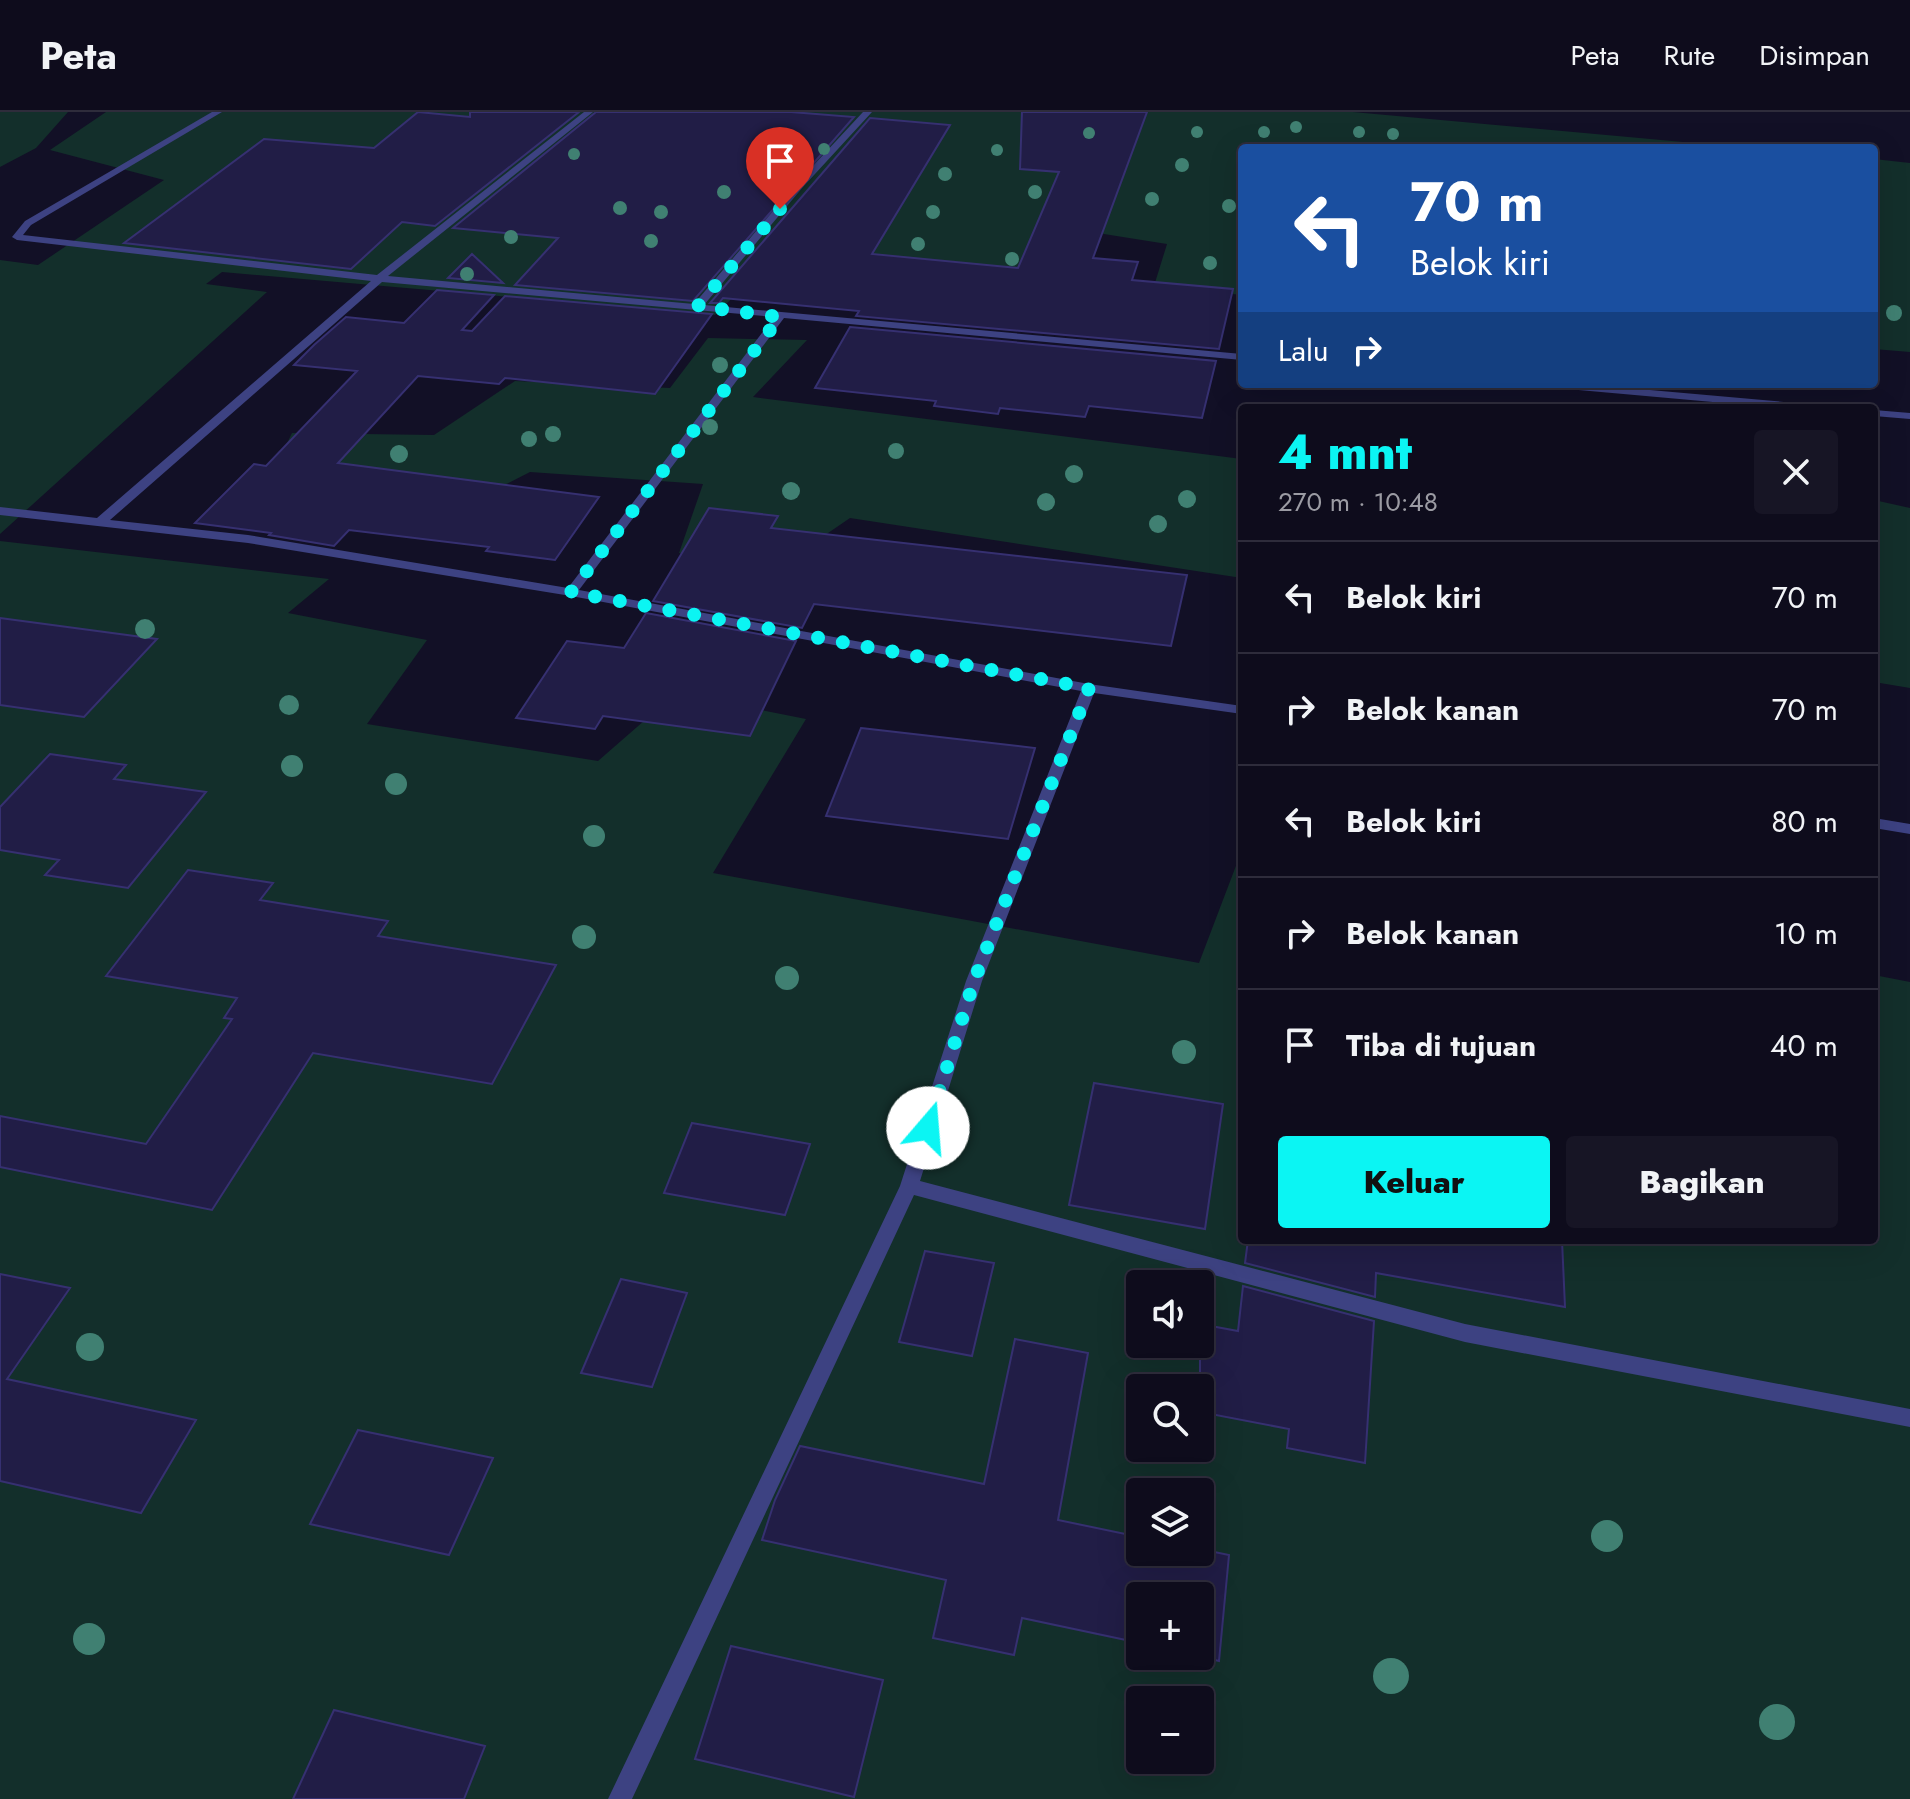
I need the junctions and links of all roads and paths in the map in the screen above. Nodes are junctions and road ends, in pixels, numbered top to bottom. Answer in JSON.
{"nodes":[{"id":1,"x":218,"y":112,"type":"edge"},
{"id":2,"x":589,"y":112,"type":"edge"},
{"id":3,"x":868,"y":112,"type":"edge"},
{"id":4,"x":379,"y":279,"type":"junction"},
{"id":5,"x":698,"y":306,"type":"junction"},
{"id":6,"x":780,"y":317,"type":"junction"},
{"id":7,"x":1238,"y":357,"type":"edge"},
{"id":8,"x":1590,"y":388,"type":"edge"},
{"id":9,"x":1772,"y":404,"type":"edge"},
{"id":10,"x":1878,"y":413,"type":"edge"},
{"id":11,"x":1910,"y":416,"type":"edge"},
{"id":12,"x":0,"y":511,"type":"edge"},
{"id":13,"x":100,"y":522,"type":"junction"},
{"id":14,"x":571,"y":592,"type":"junction"},
{"id":15,"x":1089,"y":688,"type":"junction"},
{"id":16,"x":1238,"y":709,"type":"edge"},
{"id":17,"x":1878,"y":824,"type":"edge"},
{"id":18,"x":1910,"y":829,"type":"edge"},
{"id":19,"x":909,"y":1186,"type":"junction"},
{"id":20,"x":1910,"y":1418,"type":"edge"},
{"id":21,"x":620,"y":1799,"type":"edge"}],
"edges":[{"from":1,"to":4,"type":"street"},
{"from":2,"to":4,"type":"street"},
{"from":3,"to":5,"type":"street"},
{"from":4,"to":5,"type":"street"},
{"from":4,"to":13,"type":"street"},
{"from":5,"to":6,"type":"street"},
{"from":6,"to":7,"type":"street"},
{"from":6,"to":14,"type":"street"},
{"from":8,"to":9,"type":"street"},
{"from":10,"to":11,"type":"street"},
{"from":12,"to":13,"type":"street"},
{"from":13,"to":14,"type":"street"},
{"from":14,"to":15,"type":"street"},
{"from":15,"to":16,"type":"street"},
{"from":15,"to":19,"type":"street"},
{"from":17,"to":18,"type":"street"},
{"from":19,"to":20,"type":"street"},
{"from":19,"to":21,"type":"street"}]}
